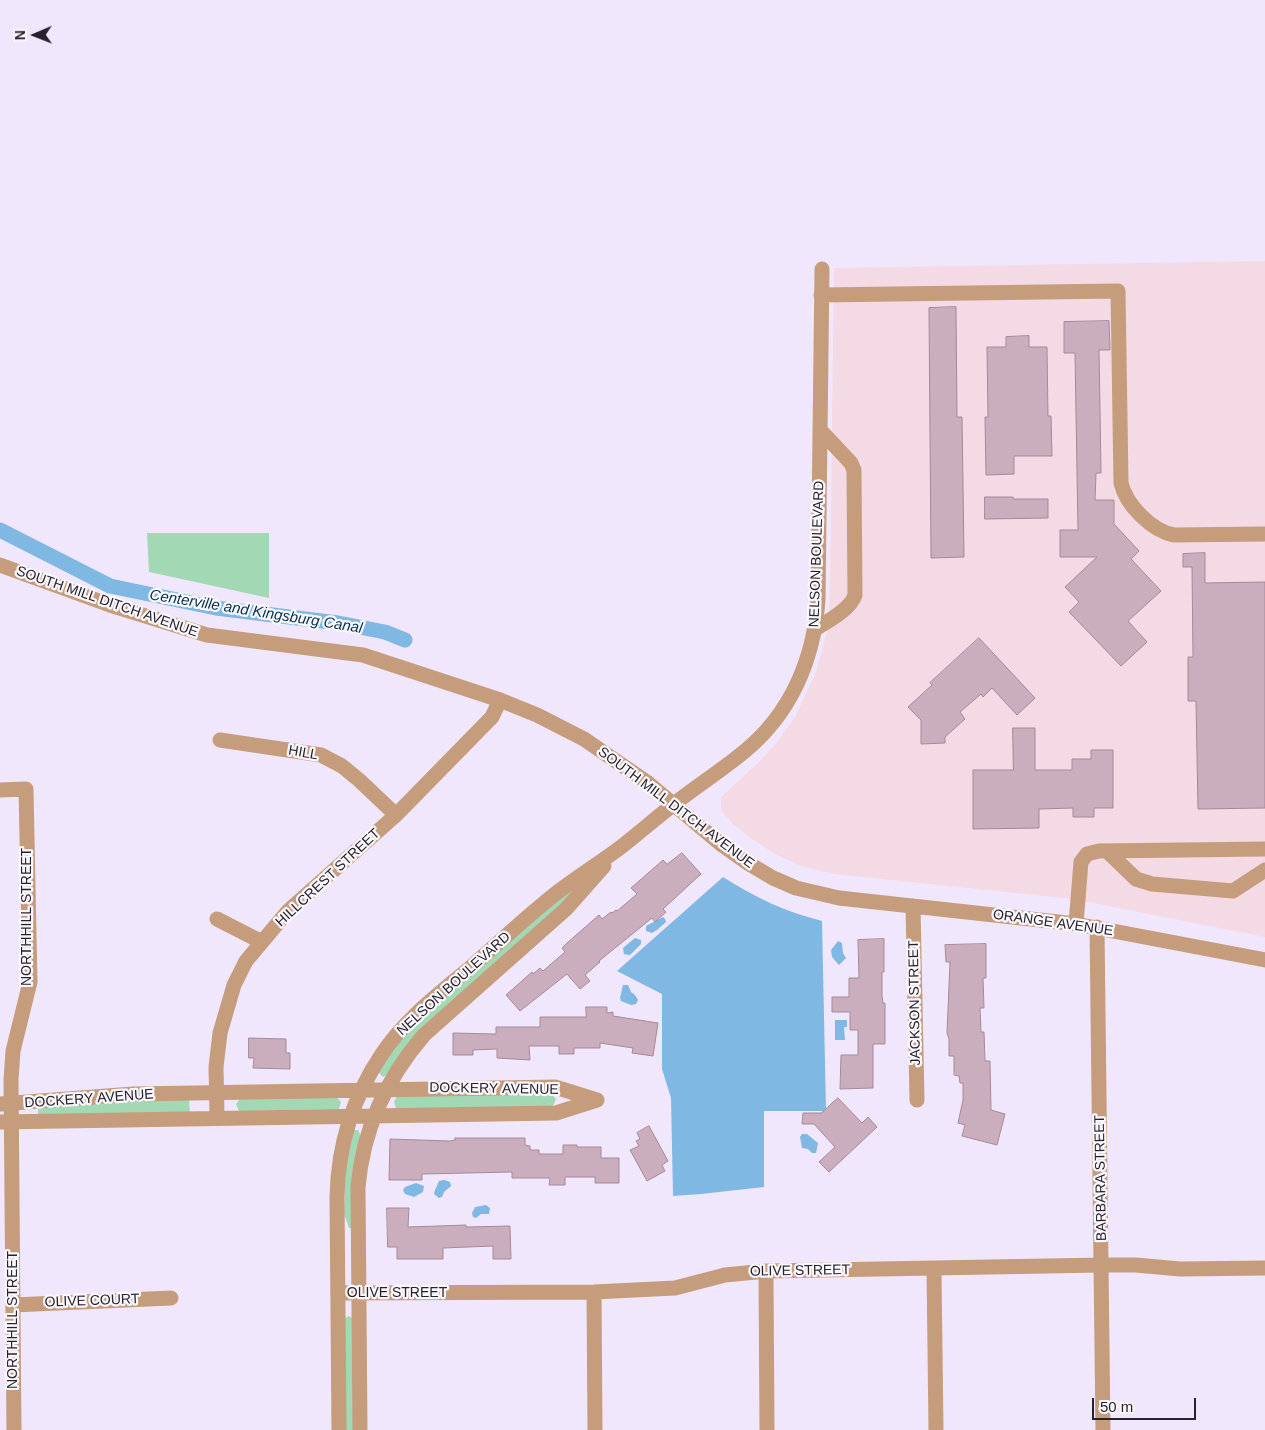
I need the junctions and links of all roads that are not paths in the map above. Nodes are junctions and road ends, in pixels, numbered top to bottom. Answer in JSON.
{"nodes":[{"id":1,"x":822,"y":269,"type":"dead end"},
{"id":2,"x":821,"y":295,"type":"junction"},
{"id":3,"x":820,"y":430,"type":"junction"},
{"id":4,"x":1265,"y":534,"type":"edge"},
{"id":5,"x":0,"y":565,"type":"edge"},
{"id":6,"x":816,"y":629,"type":"junction"},
{"id":7,"x":500,"y":700,"type":"junction"},
{"id":8,"x":220,"y":740,"type":"dead end"},
{"id":9,"x":0,"y":790,"type":"edge"},
{"id":10,"x":675,"y":804,"type":"junction"},
{"id":11,"x":396,"y":814,"type":"junction"},
{"id":12,"x":621,"y":846,"type":"junction"},
{"id":13,"x":1265,"y":849,"type":"edge"},
{"id":14,"x":1107,"y":851,"type":"junction"},
{"id":15,"x":1265,"y":870,"type":"edge"},
{"id":16,"x":838,"y":898,"type":"joint"},
{"id":17,"x":913,"y":906,"type":"junction"},
{"id":18,"x":217,"y":919,"type":"dead end"},
{"id":19,"x":1076,"y":924,"type":"junction"},
{"id":20,"x":1097,"y":927,"type":"junction"},
{"id":21,"x":262,"y":942,"type":"junction"},
{"id":22,"x":1265,"y":960,"type":"edge"},
{"id":23,"x":386,"y":1089,"type":"junction"},
{"id":24,"x":361,"y":1090,"type":"junction"},
{"id":25,"x":216,"y":1093,"type":"junction"},
{"id":26,"x":917,"y":1100,"type":"dead end"},
{"id":27,"x":5,"y":1104,"type":"edge"},
{"id":28,"x":350,"y":1116,"type":"junction"},
{"id":29,"x":374,"y":1117,"type":"junction"},
{"id":30,"x":217,"y":1118,"type":"junction"},
{"id":31,"x":6,"y":1122,"type":"edge"},
{"id":32,"x":1102,"y":1265,"type":"junction"},
{"id":33,"x":1265,"y":1268,"type":"edge"},
{"id":34,"x":934,"y":1269,"type":"junction"},
{"id":35,"x":766,"y":1270,"type":"junction"},
{"id":36,"x":594,"y":1292,"type":"junction"},
{"id":37,"x":338,"y":1293,"type":"junction"},
{"id":38,"x":359,"y":1293,"type":"junction"},
{"id":39,"x":171,"y":1298,"type":"dead end"},
{"id":40,"x":13,"y":1305,"type":"junction"},
{"id":41,"x":14,"y":1430,"type":"edge"},
{"id":42,"x":339,"y":1430,"type":"edge"},
{"id":43,"x":360,"y":1430,"type":"edge"},
{"id":44,"x":595,"y":1430,"type":"edge"},
{"id":45,"x":767,"y":1430,"type":"edge"},
{"id":46,"x":936,"y":1430,"type":"edge"},
{"id":47,"x":1102,"y":1430,"type":"edge"}],
"edges":[{"from":1,"to":2,"type":"street","name":"NELSON BOULEVARD"},
{"from":2,"to":3,"type":"street","name":"NELSON BOULEVARD"},
{"from":2,"to":4,"type":"street"},
{"from":3,"to":6,"type":"street","name":"NELSON BOULEVARD"},
{"from":3,"to":6,"type":"street"},
{"from":5,"to":7,"type":"street","name":"SOUTH MILL DITCH AVENUE"},
{"from":6,"to":10,"type":"street","name":"NELSON BOULEVARD"},
{"from":7,"to":10,"type":"street","name":"SOUTH MILL DITCH AVENUE"},
{"from":7,"to":11,"type":"street","name":"HILLCREST STREET"},
{"from":8,"to":11,"type":"street","name":"HILL"},
{"from":9,"to":27,"type":"street","name":"NORTHHILL STREET"},
{"from":10,"to":12,"type":"street","name":"NELSON BOULEVARD"},
{"from":10,"to":16,"type":"street","name":"SOUTH MILL DITCH AVENUE"},
{"from":11,"to":21,"type":"street","name":"HILLCREST STREET"},
{"from":12,"to":23,"type":"street","name":"NELSON BOULEVARD"},
{"from":12,"to":24,"type":"street","name":"NELSON BOULEVARD"},
{"from":13,"to":14,"type":"street"},
{"from":14,"to":15,"type":"street"},
{"from":14,"to":19,"type":"street"},
{"from":16,"to":17,"type":"street","name":"ORANGE AVENUE"},
{"from":17,"to":19,"type":"street","name":"ORANGE AVENUE"},
{"from":17,"to":26,"type":"street","name":"JACKSON STREET"},
{"from":18,"to":21,"type":"street"},
{"from":19,"to":20,"type":"street","name":"ORANGE AVENUE"},
{"from":20,"to":22,"type":"street","name":"ORANGE AVENUE"},
{"from":20,"to":32,"type":"street","name":"BARBARA STREET"},
{"from":21,"to":25,"type":"street","name":"HILLCREST STREET"},
{"from":23,"to":24,"type":"street","name":"DOCKERY AVENUE"},
{"from":23,"to":29,"type":"street","name":"NELSON BOULEVARD"},
{"from":23,"to":29,"type":"street","name":"DOCKERY AVENUE"},
{"from":24,"to":25,"type":"street","name":"DOCKERY AVENUE"},
{"from":24,"to":28,"type":"street","name":"NELSON BOULEVARD"},
{"from":25,"to":27,"type":"street","name":"DOCKERY AVENUE"},
{"from":25,"to":30,"type":"street","name":"HILLCREST STREET"},
{"from":27,"to":31,"type":"street","name":"NORTHHILL STREET"},
{"from":28,"to":29,"type":"street","name":"DOCKERY AVENUE"},
{"from":28,"to":30,"type":"street","name":"DOCKERY AVENUE"},
{"from":28,"to":37,"type":"street","name":"NELSON BOULEVARD"},
{"from":29,"to":38,"type":"street","name":"NELSON BOULEVARD"},
{"from":30,"to":31,"type":"street","name":"DOCKERY AVENUE"},
{"from":31,"to":40,"type":"street","name":"NORTHHILL STREET"},
{"from":32,"to":33,"type":"street","name":"OLIVE STREET"},
{"from":32,"to":34,"type":"street","name":"OLIVE STREET"},
{"from":32,"to":47,"type":"street","name":"BARBARA STREET"},
{"from":34,"to":35,"type":"street","name":"OLIVE STREET"},
{"from":34,"to":46,"type":"street"},
{"from":35,"to":36,"type":"street","name":"OLIVE STREET"},
{"from":35,"to":45,"type":"street"},
{"from":36,"to":38,"type":"street","name":"OLIVE STREET"},
{"from":36,"to":44,"type":"street"},
{"from":37,"to":38,"type":"street","name":"OLIVE STREET"},
{"from":37,"to":42,"type":"street","name":"NELSON BOULEVARD"},
{"from":38,"to":43,"type":"street","name":"NELSON BOULEVARD"},
{"from":39,"to":40,"type":"street","name":"OLIVE COURT"},
{"from":40,"to":41,"type":"street","name":"NORTHHILL STREET"}]}
